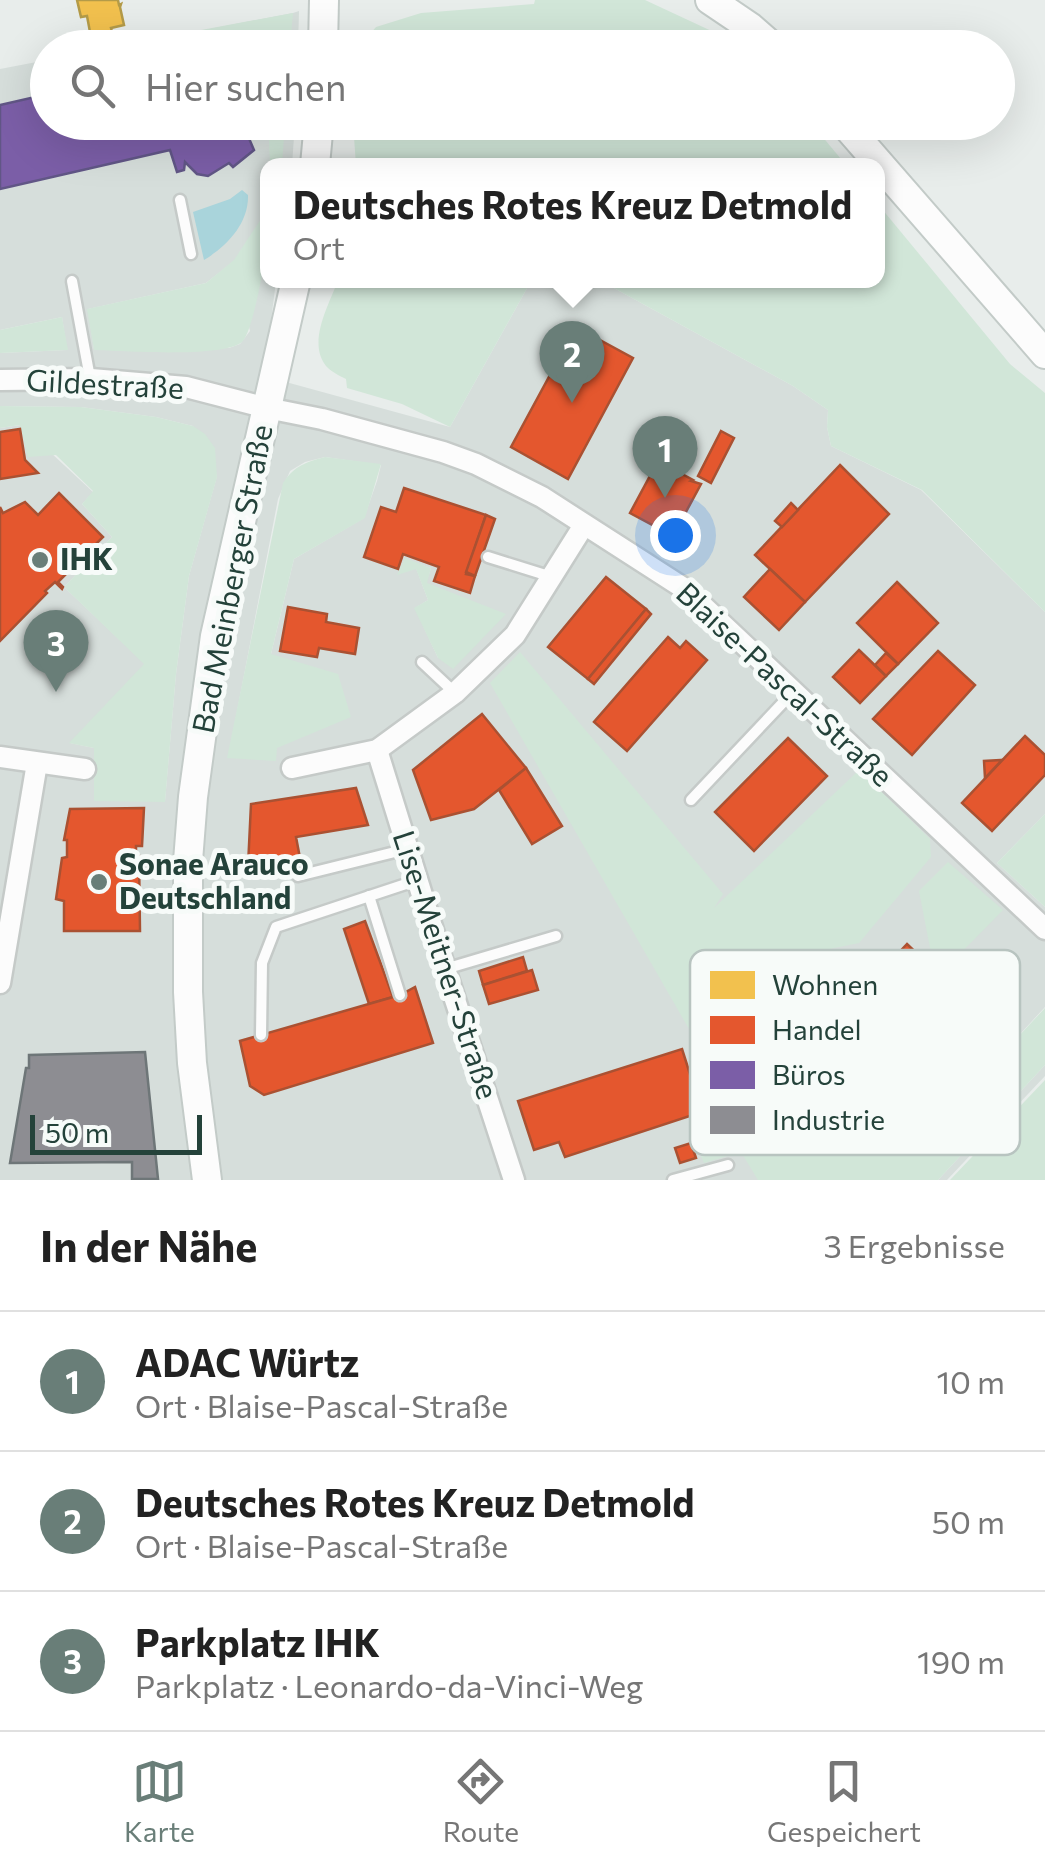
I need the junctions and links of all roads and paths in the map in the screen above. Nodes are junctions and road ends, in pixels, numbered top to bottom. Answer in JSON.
{"nodes":[{"id":1,"x":324,"y":0,"type":"edge"},
{"id":2,"x":710,"y":0,"type":"edge"},
{"id":3,"x":323,"y":30,"type":"edge"},
{"id":4,"x":753,"y":30,"type":"edge"},
{"id":5,"x":885,"y":169,"type":"edge"},
{"id":6,"x":180,"y":200,"type":"dead end"},
{"id":7,"x":192,"y":254,"type":"dead end"},
{"id":8,"x":72,"y":281,"type":"dead end"},
{"id":9,"x":294,"y":288,"type":"edge"},
{"id":10,"x":1042,"y":347,"type":"edge"},
{"id":11,"x":91,"y":379,"type":"junction"},
{"id":12,"x":0,"y":380,"type":"edge"},
{"id":13,"x":267,"y":408,"type":"junction"},
{"id":14,"x":584,"y":526,"type":"junction"},
{"id":15,"x":488,"y":557,"type":"dead end"},
{"id":16,"x":552,"y":576,"type":"junction"},
{"id":17,"x":422,"y":662,"type":"dead end"},
{"id":18,"x":793,"y":692,"type":"junction"},
{"id":19,"x":455,"y":694,"type":"junction"},
{"id":20,"x":377,"y":750,"type":"junction"},
{"id":21,"x":0,"y":757,"type":"edge"},
{"id":22,"x":37,"y":763,"type":"junction"},
{"id":23,"x":292,"y":768,"type":"dead end"},
{"id":24,"x":85,"y":769,"type":"dead end"},
{"id":25,"x":691,"y":800,"type":"dead end"},
{"id":26,"x":408,"y":849,"type":"junction"},
{"id":27,"x":298,"y":876,"type":"dead end"},
{"id":28,"x":418,"y":880,"type":"junction"},
{"id":29,"x":369,"y":896,"type":"junction"},
{"id":30,"x":1045,"y":929,"type":"edge"},
{"id":31,"x":556,"y":936,"type":"dead end"},
{"id":32,"x":446,"y":969,"type":"junction"},
{"id":33,"x":0,"y":983,"type":"edge"},
{"id":34,"x":400,"y":995,"type":"dead end"},
{"id":35,"x":261,"y":1036,"type":"dead end"},
{"id":36,"x":728,"y":1165,"type":"dead end"},
{"id":37,"x":207,"y":1180,"type":"edge"},
{"id":38,"x":514,"y":1180,"type":"edge"},
{"id":39,"x":673,"y":1180,"type":"edge"}],
"edges":[{"from":1,"to":3,"type":"main road"},
{"from":2,"to":4,"type":"main road"},
{"from":5,"to":10,"type":"main road"},
{"from":6,"to":7,"type":"lane"},
{"from":8,"to":11,"type":"lane"},
{"from":9,"to":13,"type":"main road","name":"Bad Meinberger Straße"},
{"from":11,"to":12,"type":"street","name":"Gildestraße"},
{"from":11,"to":13,"type":"street","name":"Gildestraße"},
{"from":13,"to":14,"type":"street","name":"Blaise-Pascal-Straße"},
{"from":13,"to":37,"type":"main road","name":"Bad Meinberger Straße"},
{"from":14,"to":16,"type":"street"},
{"from":14,"to":18,"type":"street","name":"Blaise-Pascal-Straße"},
{"from":15,"to":16,"type":"lane"},
{"from":16,"to":19,"type":"street"},
{"from":17,"to":19,"type":"lane"},
{"from":18,"to":25,"type":"lane"},
{"from":18,"to":30,"type":"street","name":"Blaise-Pascal-Straße"},
{"from":19,"to":20,"type":"street"},
{"from":20,"to":23,"type":"street"},
{"from":20,"to":26,"type":"street","name":"Lise-Meitner-Straße"},
{"from":21,"to":22,"type":"street"},
{"from":22,"to":24,"type":"street"},
{"from":22,"to":33,"type":"street"},
{"from":26,"to":27,"type":"lane"},
{"from":26,"to":28,"type":"street","name":"Lise-Meitner-Straße"},
{"from":28,"to":29,"type":"lane"},
{"from":28,"to":32,"type":"street","name":"Lise-Meitner-Straße"},
{"from":29,"to":34,"type":"lane"},
{"from":29,"to":35,"type":"lane"},
{"from":31,"to":32,"type":"lane"},
{"from":32,"to":38,"type":"street","name":"Lise-Meitner-Straße"},
{"from":36,"to":39,"type":"lane"}]}
